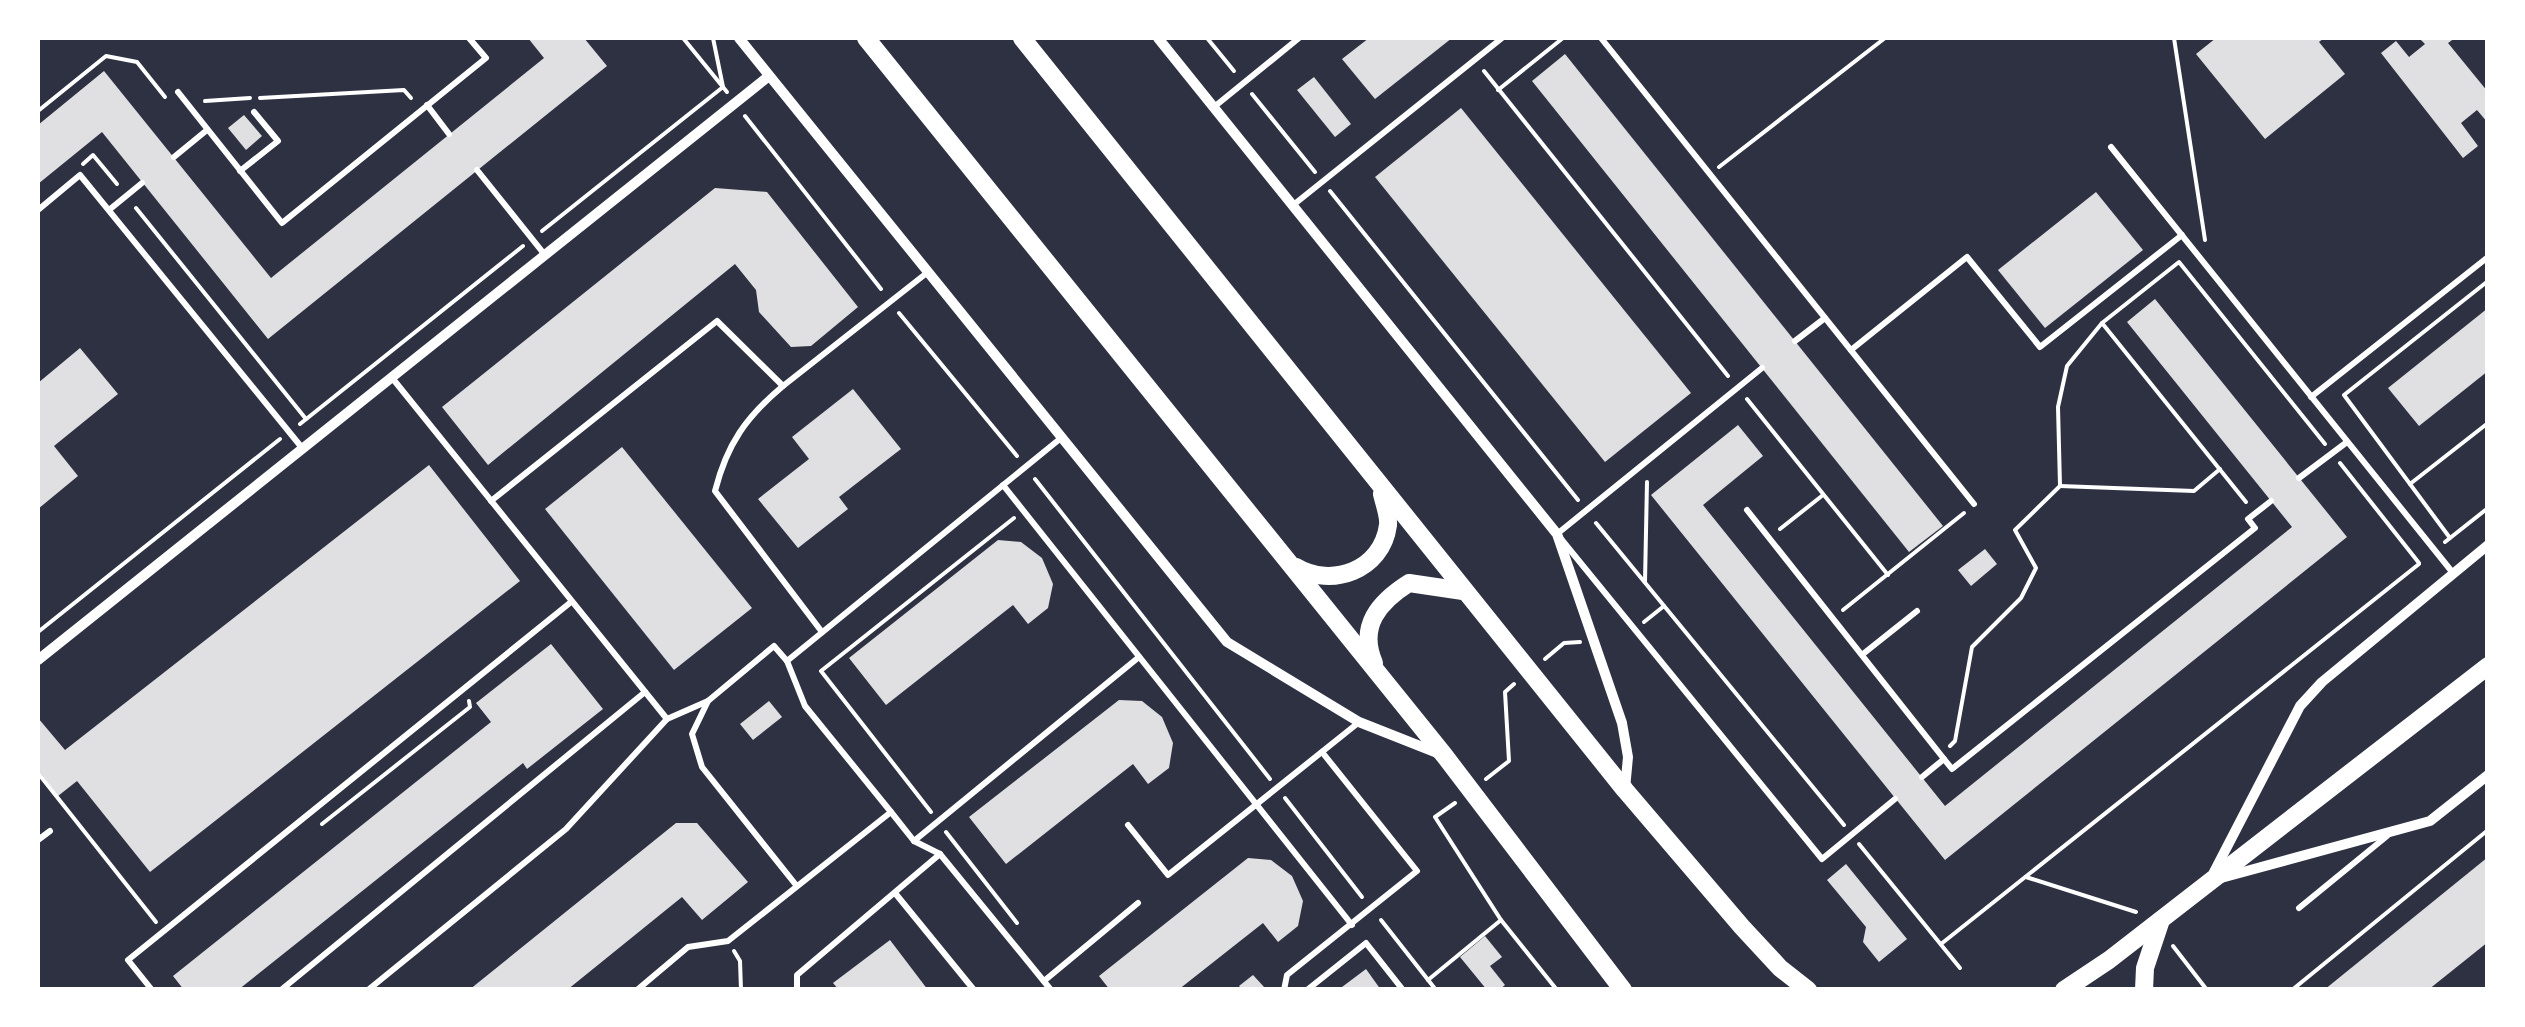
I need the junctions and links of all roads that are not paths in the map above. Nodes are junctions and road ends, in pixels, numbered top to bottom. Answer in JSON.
{"nodes":[{"id":1,"x":469,"y":38,"type":"edge"},
{"id":2,"x":738,"y":38,"type":"edge"},
{"id":3,"x":866,"y":38,"type":"edge"},
{"id":4,"x":1022,"y":38,"type":"edge"},
{"id":5,"x":1158,"y":38,"type":"edge"},
{"id":6,"x":1298,"y":38,"type":"edge"},
{"id":7,"x":1502,"y":38,"type":"edge"},
{"id":8,"x":1601,"y":38,"type":"edge"},
{"id":9,"x":769,"y":76,"type":"junction"},
{"id":10,"x":178,"y":92,"type":"dead end"},
{"id":11,"x":1214,"y":106,"type":"junction"},
{"id":12,"x":424,"y":108,"type":"junction"},
{"id":13,"x":254,"y":112,"type":"dead end"},
{"id":14,"x":207,"y":130,"type":"junction"},
{"id":15,"x":449,"y":134,"type":"dead end"},
{"id":16,"x":2111,"y":146,"type":"dead end"},
{"id":17,"x":174,"y":158,"type":"dead end"},
{"id":18,"x":478,"y":170,"type":"dead end"},
{"id":19,"x":240,"y":171,"type":"junction"},
{"id":20,"x":142,"y":183,"type":"dead end"},
{"id":21,"x":1292,"y":206,"type":"junction"},
{"id":22,"x":38,"y":210,"type":"edge"},
{"id":23,"x":110,"y":210,"type":"junction"},
{"id":24,"x":2182,"y":235,"type":"junction"},
{"id":25,"x":545,"y":255,"type":"junction"},
{"id":26,"x":2488,"y":256,"type":"edge"},
{"id":27,"x":928,"y":271,"type":"junction"},
{"id":28,"x":1825,"y":318,"type":"junction"},
{"id":29,"x":1795,"y":341,"type":"dead end"},
{"id":30,"x":1851,"y":350,"type":"junction"},
{"id":31,"x":1762,"y":368,"type":"dead end"},
{"id":32,"x":392,"y":379,"type":"junction"},
{"id":33,"x":783,"y":386,"type":"junction"},
{"id":34,"x":2312,"y":397,"type":"junction"},
{"id":35,"x":1062,"y":437,"type":"junction"},
{"id":36,"x":2347,"y":442,"type":"junction"},
{"id":37,"x":302,"y":448,"type":"junction"},
{"id":38,"x":2300,"y":478,"type":"dead end"},
{"id":39,"x":1003,"y":485,"type":"junction"},
{"id":40,"x":1381,"y":490,"type":"junction"},
{"id":41,"x":491,"y":501,"type":"junction"},
{"id":42,"x":2271,"y":501,"type":"dead end"},
{"id":43,"x":1974,"y":504,"type":"dead end"},
{"id":44,"x":1747,"y":510,"type":"dead end"},
{"id":45,"x":1557,"y":534,"type":"junction"},
{"id":46,"x":2488,"y":545,"type":"edge"},
{"id":47,"x":1286,"y":562,"type":"junction"},
{"id":48,"x":2453,"y":573,"type":"junction"},
{"id":49,"x":1463,"y":592,"type":"junction"},
{"id":50,"x":571,"y":602,"type":"junction"},
{"id":51,"x":1917,"y":610,"type":"dead end"},
{"id":52,"x":822,"y":632,"type":"junction"},
{"id":53,"x":1862,"y":654,"type":"junction"},
{"id":54,"x":1139,"y":657,"type":"junction"},
{"id":55,"x":38,"y":660,"type":"edge"},
{"id":56,"x":786,"y":661,"type":"junction"},
{"id":57,"x":2488,"y":666,"type":"edge"},
{"id":58,"x":1378,"y":674,"type":"junction"},
{"id":59,"x":645,"y":692,"type":"junction"},
{"id":60,"x":708,"y":701,"type":"junction"},
{"id":61,"x":667,"y":719,"type":"junction"},
{"id":62,"x":1359,"y":722,"type":"junction"},
{"id":63,"x":1322,"y":752,"type":"junction"},
{"id":64,"x":1444,"y":755,"type":"junction"},
{"id":65,"x":1942,"y":756,"type":"junction"},
{"id":66,"x":2488,"y":775,"type":"edge"},
{"id":67,"x":1922,"y":777,"type":"dead end"},
{"id":68,"x":1625,"y":790,"type":"junction"},
{"id":69,"x":1895,"y":799,"type":"dead end"},
{"id":70,"x":1256,"y":804,"type":"junction"},
{"id":71,"x":891,"y":812,"type":"junction"},
{"id":72,"x":1128,"y":824,"type":"dead end"},
{"id":73,"x":50,"y":831,"type":"dead end"},
{"id":74,"x":2388,"y":835,"type":"junction"},
{"id":75,"x":38,"y":840,"type":"edge"},
{"id":76,"x":914,"y":840,"type":"junction"},
{"id":77,"x":940,"y":854,"type":"junction"},
{"id":78,"x":2210,"y":881,"type":"junction"},
{"id":79,"x":796,"y":885,"type":"junction"},
{"id":80,"x":896,"y":893,"type":"junction"},
{"id":81,"x":1138,"y":903,"type":"dead end"},
{"id":82,"x":2300,"y":908,"type":"dead end"},
{"id":83,"x":2161,"y":920,"type":"junction"},
{"id":84,"x":1352,"y":924,"type":"junction"},
{"id":85,"x":1044,"y":981,"type":"junction"},
{"id":86,"x":152,"y":990,"type":"edge"},
{"id":87,"x":281,"y":990,"type":"edge"},
{"id":88,"x":368,"y":990,"type":"edge"},
{"id":89,"x":637,"y":990,"type":"edge"},
{"id":90,"x":797,"y":990,"type":"edge"},
{"id":91,"x":974,"y":990,"type":"edge"},
{"id":92,"x":1051,"y":990,"type":"edge"},
{"id":93,"x":1284,"y":990,"type":"edge"},
{"id":94,"x":1307,"y":990,"type":"edge"},
{"id":95,"x":1403,"y":990,"type":"edge"},
{"id":96,"x":1624,"y":990,"type":"edge"},
{"id":97,"x":1808,"y":990,"type":"edge"},
{"id":98,"x":2064,"y":990,"type":"edge"},
{"id":99,"x":2144,"y":990,"type":"edge"}],
"edges":[{"from":1,"to":12,"type":"lane"},
{"from":2,"to":9,"type":"street"},
{"from":3,"to":47,"type":"main road"},
{"from":4,"to":40,"type":"main road"},
{"from":5,"to":11,"type":"street"},
{"from":6,"to":11,"type":"lane"},
{"from":7,"to":21,"type":"lane"},
{"from":8,"to":28,"type":"lane"},
{"from":9,"to":25,"type":"street"},
{"from":9,"to":27,"type":"street"},
{"from":10,"to":14,"type":"lane"},
{"from":11,"to":21,"type":"street"},
{"from":12,"to":15,"type":"lane"},
{"from":12,"to":19,"type":"lane"},
{"from":13,"to":19,"type":"lane"},
{"from":14,"to":17,"type":"lane"},
{"from":14,"to":19,"type":"lane"},
{"from":16,"to":24,"type":"lane"},
{"from":18,"to":25,"type":"lane"},
{"from":20,"to":23,"type":"lane"},
{"from":21,"to":45,"type":"street"},
{"from":22,"to":23,"type":"lane"},
{"from":23,"to":37,"type":"lane"},
{"from":24,"to":30,"type":"lane"},
{"from":24,"to":34,"type":"lane"},
{"from":25,"to":32,"type":"street"},
{"from":26,"to":34,"type":"lane"},
{"from":27,"to":33,"type":"lane"},
{"from":27,"to":35,"type":"street"},
{"from":28,"to":29,"type":"lane"},
{"from":28,"to":30,"type":"lane"},
{"from":30,"to":43,"type":"lane"},
{"from":31,"to":45,"type":"lane"},
{"from":32,"to":37,"type":"street"},
{"from":32,"to":41,"type":"lane"},
{"from":33,"to":41,"type":"lane"},
{"from":33,"to":52,"type":"lane"},
{"from":34,"to":36,"type":"lane"},
{"from":35,"to":39,"type":"lane"},
{"from":35,"to":62,"type":"street"},
{"from":36,"to":38,"type":"lane"},
{"from":36,"to":48,"type":"lane"},
{"from":37,"to":55,"type":"street"},
{"from":39,"to":52,"type":"lane"},
{"from":39,"to":54,"type":"lane"},
{"from":40,"to":47,"type":"main road"},
{"from":40,"to":49,"type":"main road"},
{"from":41,"to":50,"type":"lane"},
{"from":42,"to":65,"type":"lane"},
{"from":44,"to":53,"type":"lane"},
{"from":45,"to":68,"type":"street"},
{"from":45,"to":69,"type":"lane"},
{"from":46,"to":48,"type":"street"},
{"from":47,"to":58,"type":"main road"},
{"from":48,"to":78,"type":"street"},
{"from":49,"to":58,"type":"main road"},
{"from":49,"to":68,"type":"main road"},
{"from":50,"to":59,"type":"lane"},
{"from":50,"to":86,"type":"lane"},
{"from":51,"to":53,"type":"lane"},
{"from":52,"to":56,"type":"lane"},
{"from":53,"to":65,"type":"lane"},
{"from":54,"to":70,"type":"lane"},
{"from":54,"to":76,"type":"lane"},
{"from":56,"to":60,"type":"lane"},
{"from":56,"to":71,"type":"lane"},
{"from":57,"to":78,"type":"main road"},
{"from":58,"to":64,"type":"main road"},
{"from":59,"to":61,"type":"lane"},
{"from":59,"to":87,"type":"lane"},
{"from":60,"to":61,"type":"lane"},
{"from":60,"to":79,"type":"lane"},
{"from":61,"to":88,"type":"lane"},
{"from":62,"to":63,"type":"lane"},
{"from":62,"to":64,"type":"street"},
{"from":63,"to":70,"type":"lane"},
{"from":63,"to":84,"type":"lane"},
{"from":64,"to":96,"type":"main road"},
{"from":65,"to":67,"type":"lane"},
{"from":66,"to":74,"type":"street"},
{"from":68,"to":97,"type":"main road"},
{"from":70,"to":72,"type":"lane"},
{"from":70,"to":84,"type":"lane"},
{"from":71,"to":76,"type":"lane"},
{"from":71,"to":79,"type":"lane"},
{"from":73,"to":75,"type":"lane"},
{"from":74,"to":78,"type":"street"},
{"from":74,"to":82,"type":"lane"},
{"from":76,"to":77,"type":"lane"},
{"from":77,"to":80,"type":"lane"},
{"from":77,"to":85,"type":"lane"},
{"from":78,"to":83,"type":"main road"},
{"from":79,"to":89,"type":"lane"},
{"from":80,"to":90,"type":"lane"},
{"from":80,"to":91,"type":"lane"},
{"from":81,"to":85,"type":"lane"},
{"from":83,"to":98,"type":"main road"},
{"from":83,"to":99,"type":"main road"},
{"from":84,"to":93,"type":"lane"},
{"from":85,"to":92,"type":"lane"},
{"from":94,"to":95,"type":"lane"}]}
